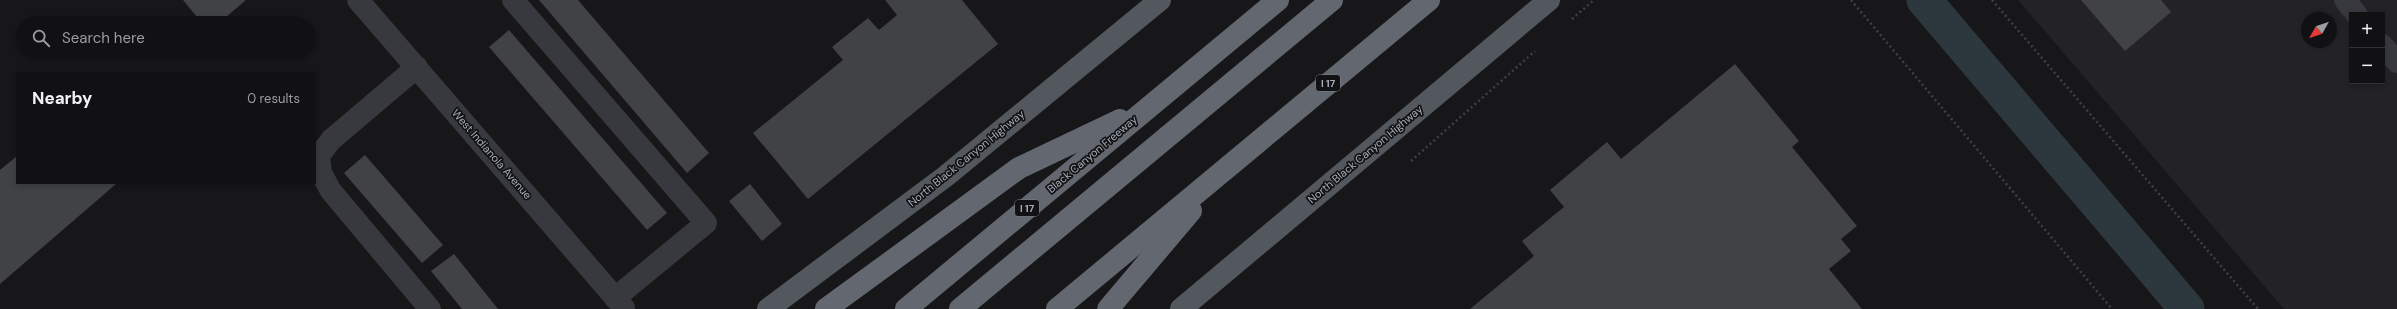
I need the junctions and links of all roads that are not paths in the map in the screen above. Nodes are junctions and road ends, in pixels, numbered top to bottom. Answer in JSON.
{"nodes":[{"id":1,"x":358,"y":0,"type":"edge"},
{"id":2,"x":513,"y":0,"type":"edge"},
{"id":3,"x":1160,"y":0,"type":"edge"},
{"id":4,"x":1278,"y":0,"type":"edge"},
{"id":5,"x":1332,"y":0,"type":"edge"},
{"id":6,"x":1429,"y":0,"type":"edge"},
{"id":7,"x":1549,"y":0,"type":"edge"},
{"id":8,"x":2345,"y":0,"type":"edge"},
{"id":9,"x":2355,"y":12,"type":"edge"},
{"id":10,"x":2385,"y":48,"type":"edge"},
{"id":11,"x":2397,"y":62,"type":"edge"},
{"id":12,"x":417,"y":67,"type":"junction"},
{"id":13,"x":1149,"y":107,"type":"junction"},
{"id":14,"x":1228,"y":167,"type":"junction"},
{"id":15,"x":617,"y":304,"type":"edge"},
{"id":16,"x":430,"y":309,"type":"edge"},
{"id":17,"x":768,"y":309,"type":"edge"},
{"id":18,"x":826,"y":309,"type":"edge"},
{"id":19,"x":906,"y":309,"type":"edge"},
{"id":20,"x":960,"y":309,"type":"edge"},
{"id":21,"x":1057,"y":309,"type":"edge"},
{"id":22,"x":1108,"y":309,"type":"edge"},
{"id":23,"x":1181,"y":309,"type":"edge"}],
"edges":[{"from":1,"to":12,"type":"street","name":"West Indianola Avenue"},
{"from":2,"to":15,"type":"street"},
{"from":3,"to":17,"type":"main road","name":"North Black Canyon Highway"},
{"from":4,"to":13,"type":"highway","name":"Black Canyon Freeway","number":"I 17"},
{"from":5,"to":20,"type":"highway"},
{"from":6,"to":14,"type":"highway","number":"I 17"},
{"from":7,"to":23,"type":"main road","name":"North Black Canyon Highway"},
{"from":8,"to":9,"type":"street"},
{"from":10,"to":11,"type":"street"},
{"from":12,"to":15,"type":"street","name":"West Indianola Avenue"},
{"from":12,"to":16,"type":"street"},
{"from":13,"to":18,"type":"highway"},
{"from":13,"to":19,"type":"highway","name":"Black Canyon Freeway","number":"I 17"},
{"from":14,"to":21,"type":"highway","number":"I 17"},
{"from":14,"to":22,"type":"highway"}]}
